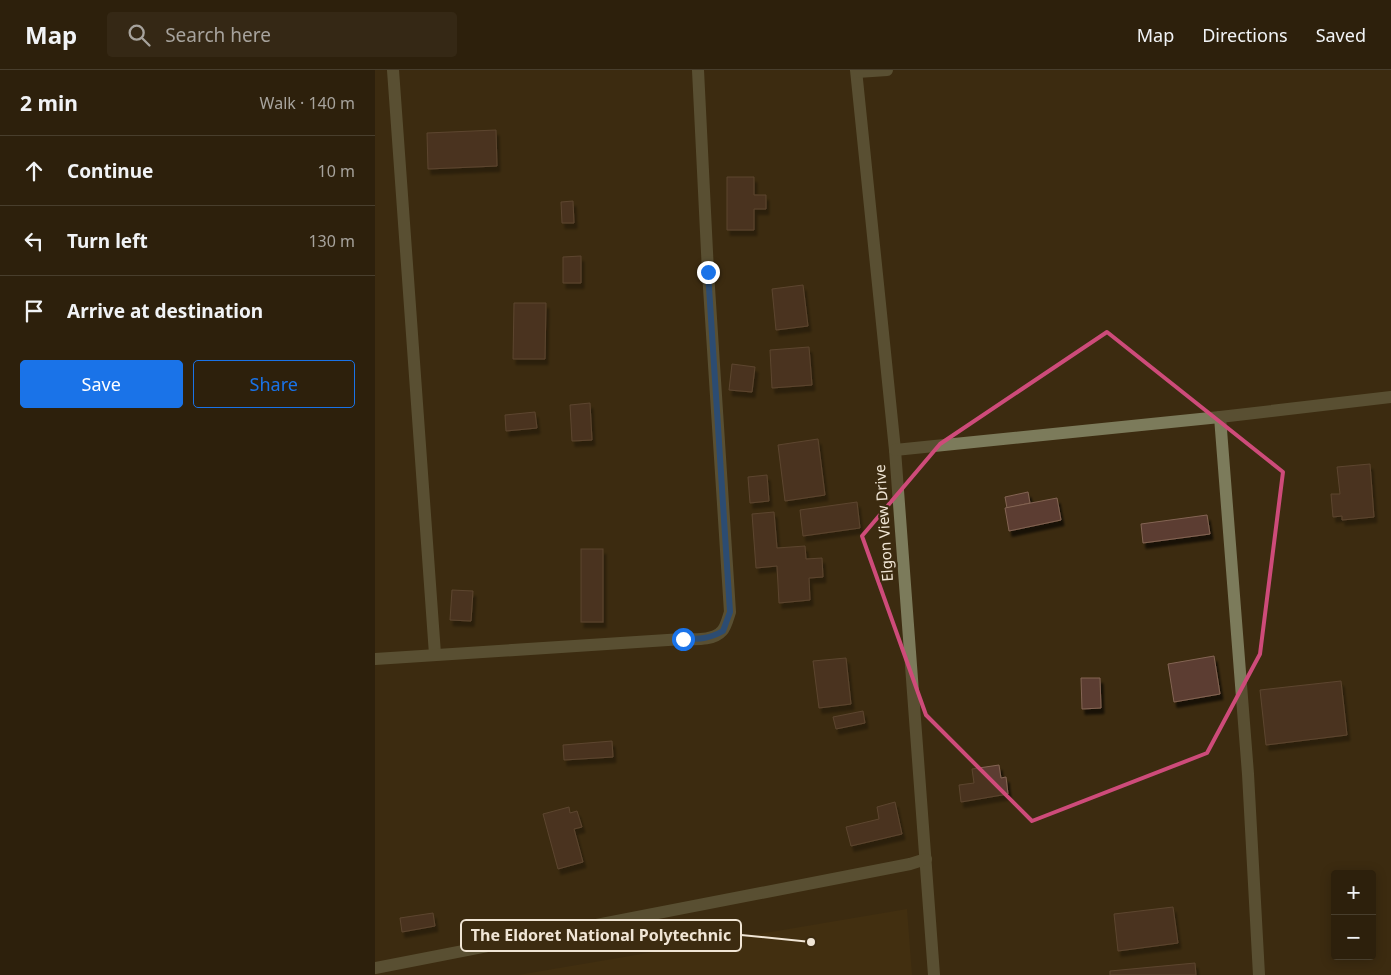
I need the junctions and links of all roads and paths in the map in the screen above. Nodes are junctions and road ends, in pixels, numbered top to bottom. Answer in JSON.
{"nodes":[{"id":1,"x":393,"y":70,"type":"edge"},
{"id":2,"x":698,"y":70,"type":"edge"},
{"id":3,"x":887,"y":70,"type":"edge"},
{"id":4,"x":856,"y":71,"type":"edge"},
{"id":5,"x":1391,"y":397,"type":"edge"},
{"id":6,"x":1220,"y":417,"type":"junction"},
{"id":7,"x":895,"y":450,"type":"junction"},
{"id":8,"x":435,"y":654,"type":"junction"},
{"id":9,"x":375,"y":659,"type":"edge"},
{"id":10,"x":926,"y":858,"type":"junction"},
{"id":11,"x":375,"y":968,"type":"edge"},
{"id":12,"x":934,"y":975,"type":"edge"},
{"id":13,"x":1259,"y":975,"type":"edge"}],
"edges":[{"from":1,"to":8,"type":"street"},
{"from":2,"to":8,"type":"street"},
{"from":3,"to":4,"type":"street"},
{"from":4,"to":7,"type":"street","name":"Elgon View Drive"},
{"from":5,"to":6,"type":"street"},
{"from":6,"to":7,"type":"street"},
{"from":6,"to":13,"type":"street"},
{"from":7,"to":10,"type":"street","name":"Elgon View Drive"},
{"from":8,"to":9,"type":"street"},
{"from":10,"to":11,"type":"street"},
{"from":10,"to":12,"type":"street","name":"Elgon View Drive"}]}
